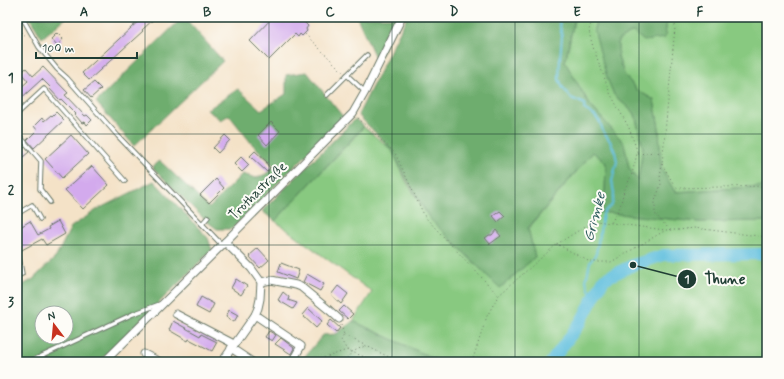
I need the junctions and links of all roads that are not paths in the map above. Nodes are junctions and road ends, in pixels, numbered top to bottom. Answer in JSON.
{"nodes":[{"id":1,"x":22,"y":17,"type":"edge"},
{"id":2,"x":402,"y":17,"type":"edge"},
{"id":3,"x":367,"y":55,"type":"dead end"},
{"id":4,"x":346,"y":75,"type":"junction"},
{"id":5,"x":365,"y":92,"type":"junction"},
{"id":6,"x":327,"y":94,"type":"dead end"},
{"id":7,"x":17,"y":114,"type":"edge"},
{"id":8,"x":17,"y":133,"type":"edge"},
{"id":9,"x":125,"y":181,"type":"dead end"},
{"id":10,"x":50,"y":202,"type":"dead end"},
{"id":11,"x":17,"y":214,"type":"edge"},
{"id":12,"x":208,"y":216,"type":"dead end"},
{"id":13,"x":40,"y":219,"type":"dead end"},
{"id":14,"x":202,"y":224,"type":"junction"},
{"id":15,"x":224,"y":244,"type":"junction"},
{"id":16,"x":17,"y":252,"type":"edge"},
{"id":17,"x":17,"y":276,"type":"edge"},
{"id":18,"x":261,"y":282,"type":"junction"},
{"id":19,"x":164,"y":302,"type":"junction"},
{"id":20,"x":176,"y":314,"type":"dead end"},
{"id":21,"x":255,"y":315,"type":"junction"},
{"id":22,"x":339,"y":319,"type":"road end"},
{"id":23,"x":233,"y":346,"type":"junction"},
{"id":24,"x":144,"y":354,"type":"dead end"},
{"id":25,"x":29,"y":362,"type":"edge"},
{"id":26,"x":104,"y":362,"type":"edge"},
{"id":27,"x":160,"y":362,"type":"edge"},
{"id":28,"x":222,"y":362,"type":"edge"},
{"id":29,"x":252,"y":362,"type":"edge"},
{"id":30,"x":292,"y":362,"type":"edge"}],
"edges":[{"from":1,"to":14,"type":"lane"},
{"from":2,"to":5,"type":"street","name":"Trothastraße"},
{"from":3,"to":4,"type":"lane"},
{"from":4,"to":5,"type":"lane"},
{"from":4,"to":6,"type":"lane"},
{"from":5,"to":15,"type":"street","name":"Trothastraße"},
{"from":7,"to":9,"type":"lane"},
{"from":8,"to":10,"type":"lane"},
{"from":11,"to":13,"type":"lane"},
{"from":12,"to":14,"type":"lane"},
{"from":14,"to":15,"type":"lane"},
{"from":15,"to":18,"type":"street"},
{"from":15,"to":19,"type":"street","name":"Trothastraße"},
{"from":16,"to":17,"type":"lane"},
{"from":18,"to":21,"type":"street"},
{"from":18,"to":22,"type":"street"},
{"from":19,"to":25,"type":"lane"},
{"from":19,"to":26,"type":"street","name":"Trothastraße"},
{"from":20,"to":23,"type":"street"},
{"from":21,"to":23,"type":"street"},
{"from":21,"to":30,"type":"street"},
{"from":23,"to":28,"type":"street"},
{"from":23,"to":29,"type":"street"},
{"from":24,"to":27,"type":"street"}]}
